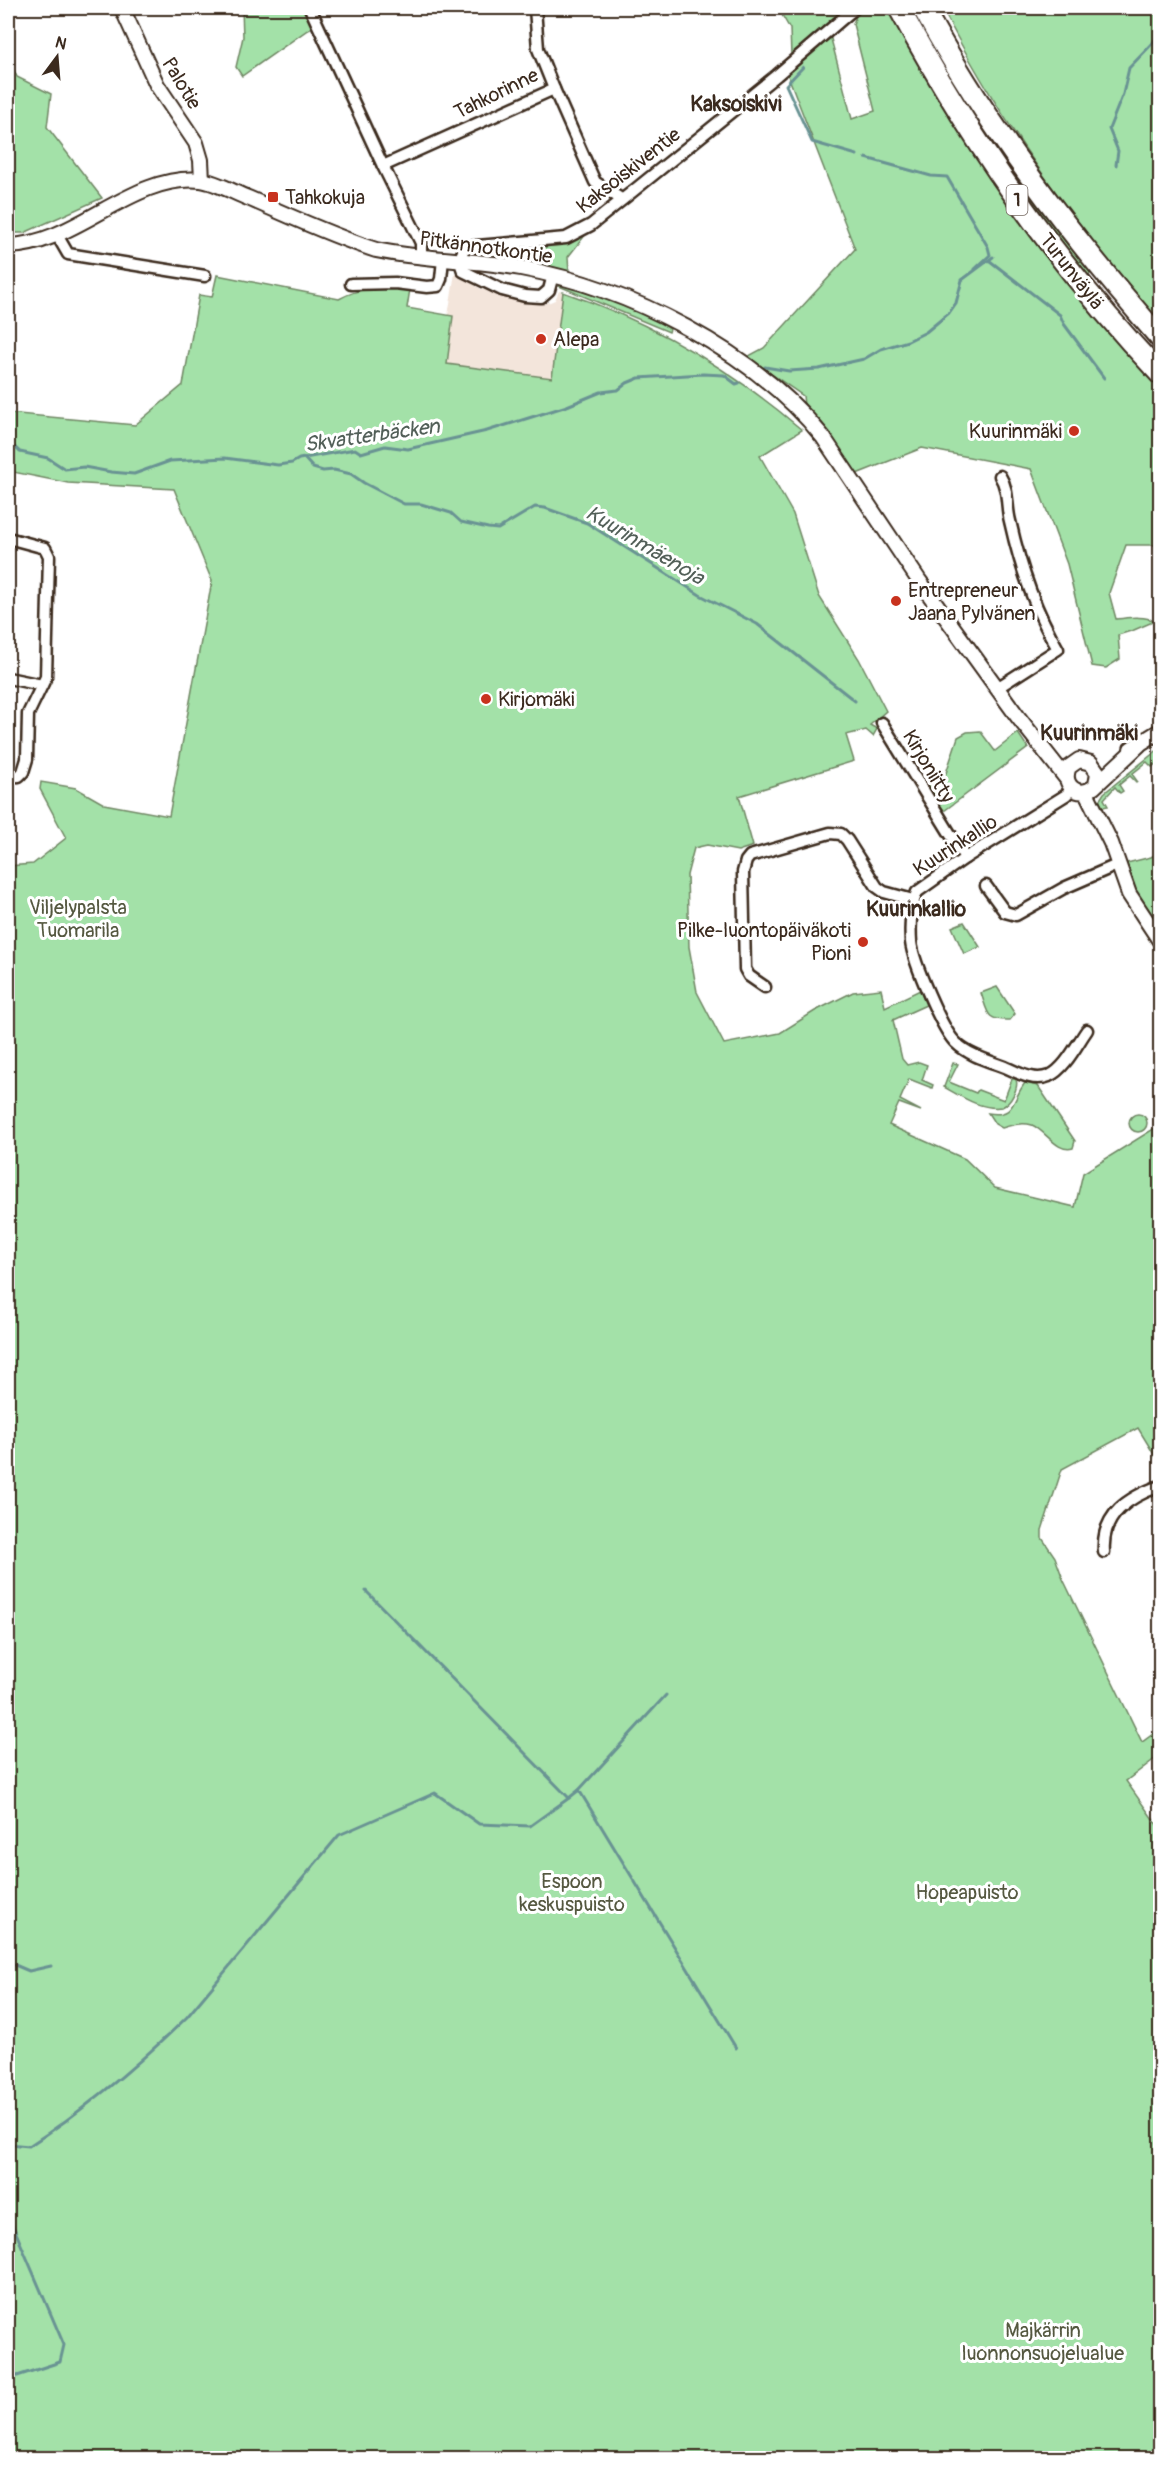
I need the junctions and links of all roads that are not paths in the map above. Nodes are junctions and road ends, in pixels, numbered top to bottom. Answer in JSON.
{"nodes":[{"id":1,"x":122,"y":8,"type":"edge"},
{"id":2,"x":310,"y":8,"type":"edge"},
{"id":3,"x":535,"y":8,"type":"edge"},
{"id":4,"x":855,"y":8,"type":"edge"},
{"id":5,"x":898,"y":8,"type":"edge"},
{"id":6,"x":923,"y":8,"type":"edge"},
{"id":7,"x":936,"y":8,"type":"edge"},
{"id":8,"x":554,"y":90,"type":"junction"},
{"id":9,"x":1001,"y":135,"type":"junction"},
{"id":10,"x":383,"y":166,"type":"junction"},
{"id":11,"x":202,"y":180,"type":"junction"},
{"id":12,"x":621,"y":199,"type":"junction"},
{"id":13,"x":57,"y":235,"type":"junction"},
{"id":14,"x":8,"y":246,"type":"edge"},
{"id":15,"x":420,"y":257,"type":"junction"},
{"id":16,"x":443,"y":259,"type":"junction"},
{"id":17,"x":461,"y":261,"type":"junction"},
{"id":18,"x":554,"y":275,"type":"junction"},
{"id":19,"x":205,"y":276,"type":"dead end"},
{"id":20,"x":351,"y":284,"type":"dead end"},
{"id":21,"x":1161,"y":338,"type":"edge"},
{"id":22,"x":1161,"y":374,"type":"edge"},
{"id":23,"x":1000,"y":476,"type":"dead end"},
{"id":24,"x":8,"y":538,"type":"edge"},
{"id":25,"x":8,"y":678,"type":"edge"},
{"id":26,"x":42,"y":685,"type":"junction"},
{"id":27,"x":997,"y":688,"type":"junction"},
{"id":28,"x":882,"y":723,"type":"dead end"},
{"id":29,"x":1161,"y":731,"type":"edge"},
{"id":30,"x":1033,"y":737,"type":"junction"},
{"id":31,"x":1139,"y":745,"type":"junction"},
{"id":32,"x":1074,"y":763,"type":"junction"},
{"id":33,"x":1094,"y":765,"type":"junction"},
{"id":34,"x":8,"y":777,"type":"edge"},
{"id":35,"x":1080,"y":786,"type":"junction"},
{"id":36,"x":965,"y":858,"type":"junction"},
{"id":37,"x":1117,"y":864,"type":"junction"},
{"id":38,"x":986,"y":886,"type":"dead end"},
{"id":39,"x":913,"y":900,"type":"junction"},
{"id":40,"x":1161,"y":941,"type":"edge"},
{"id":41,"x":765,"y":987,"type":"dead end"},
{"id":42,"x":1087,"y":1030,"type":"dead end"},
{"id":43,"x":1161,"y":1486,"type":"edge"},
{"id":44,"x":1104,"y":1552,"type":"dead end"}],
"edges":[{"from":1,"to":11,"type":"street","name":"Palotie"},
{"from":2,"to":10,"type":"street"},
{"from":3,"to":8,"type":"street","name":"Tahkorinne"},
{"from":4,"to":12,"type":"street","name":"Kaksoiskiventie"},
{"from":5,"to":22,"type":"highway","name":"Turunväylä","number":"1"},
{"from":6,"to":9,"type":"highway","name":"Turunväylä","number":"1"},
{"from":7,"to":9,"type":"highway"},
{"from":8,"to":10,"type":"street","name":"Tahkorinne"},
{"from":8,"to":12,"type":"street"},
{"from":9,"to":21,"type":"highway","name":"Turunväylä","number":"1"},
{"from":10,"to":15,"type":"street"},
{"from":11,"to":13,"type":"street","name":"Pitkännotkontie"},
{"from":11,"to":15,"type":"street","name":"Pitkännotkontie"},
{"from":12,"to":17,"type":"street","name":"Kaksoiskiventie"},
{"from":13,"to":14,"type":"street","name":"Pitkännotkontie"},
{"from":13,"to":19,"type":"street"},
{"from":15,"to":16,"type":"street","name":"Pitkännotkontie"},
{"from":16,"to":17,"type":"street","name":"Pitkännotkontie"},
{"from":16,"to":20,"type":"street"},
{"from":17,"to":18,"type":"street","name":"Pitkännotkontie"},
{"from":17,"to":18,"type":"street"},
{"from":18,"to":27,"type":"street","name":"Pitkännotkontie"},
{"from":23,"to":27,"type":"street"},
{"from":24,"to":26,"type":"street"},
{"from":25,"to":26,"type":"street"},
{"from":26,"to":34,"type":"street"},
{"from":27,"to":30,"type":"street","name":"Pitkännotkontie"},
{"from":28,"to":36,"type":"street","name":"Kirjoniitty"},
{"from":29,"to":31,"type":"street"},
{"from":30,"to":32,"type":"street","name":"Pitkännotkontie"},
{"from":30,"to":35,"type":"street","name":"Pitkännotkontie"},
{"from":31,"to":33,"type":"street"},
{"from":31,"to":35,"type":"street"},
{"from":32,"to":33,"type":"street"},
{"from":32,"to":35,"type":"street"},
{"from":33,"to":35,"type":"street"},
{"from":35,"to":36,"type":"street","name":"Kuurinkallio"},
{"from":35,"to":37,"type":"street"},
{"from":36,"to":39,"type":"street","name":"Kuurinkallio"},
{"from":37,"to":38,"type":"street"},
{"from":37,"to":40,"type":"street"},
{"from":39,"to":41,"type":"street"},
{"from":39,"to":42,"type":"street","name":"Kuurinkallio"},
{"from":43,"to":44,"type":"street"}]}
